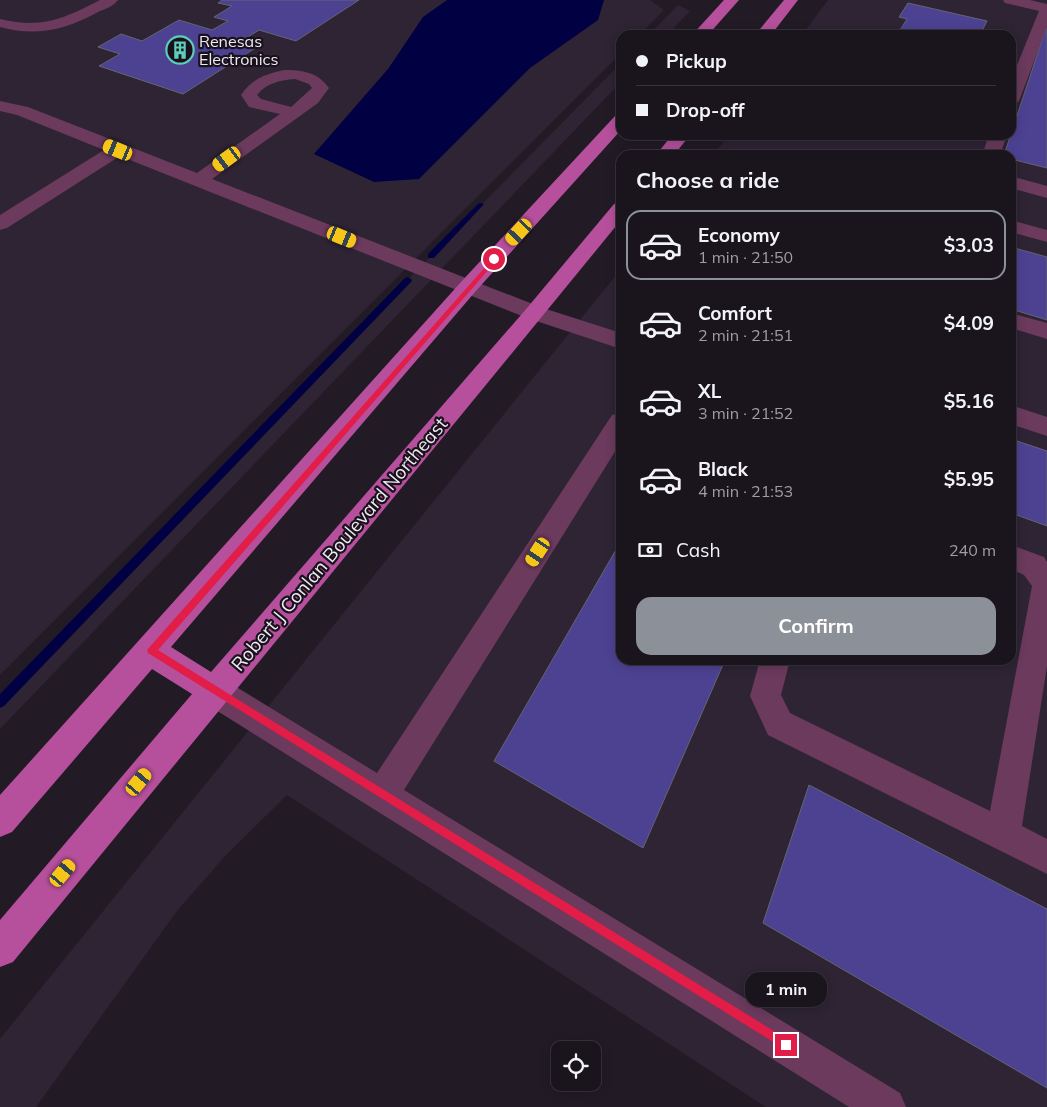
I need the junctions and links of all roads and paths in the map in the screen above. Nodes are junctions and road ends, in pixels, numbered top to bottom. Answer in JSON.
{"nodes":[{"id":1,"x":111,"y":0,"type":"edge"},
{"id":2,"x":732,"y":0,"type":"edge"},
{"id":3,"x":791,"y":0,"type":"edge"},
{"id":4,"x":1010,"y":0,"type":"edge"},
{"id":5,"x":1047,"y":8,"type":"edge"},
{"id":6,"x":0,"y":23,"type":"edge"},
{"id":7,"x":705,"y":30,"type":"edge"},
{"id":8,"x":767,"y":30,"type":"edge"},
{"id":9,"x":1016,"y":88,"type":"edge"},
{"id":10,"x":0,"y":106,"type":"edge"},
{"id":11,"x":292,"y":112,"type":"dead end"},
{"id":12,"x":616,"y":125,"type":"edge"},
{"id":13,"x":677,"y":140,"type":"edge"},
{"id":14,"x":118,"y":150,"type":"junction"},
{"id":15,"x":669,"y":150,"type":"edge"},
{"id":16,"x":198,"y":181,"type":"junction"},
{"id":17,"x":1016,"y":183,"type":"edge"},
{"id":18,"x":1047,"y":192,"type":"edge"},
{"id":19,"x":616,"y":214,"type":"edge"},
{"id":20,"x":0,"y":224,"type":"edge"},
{"id":21,"x":1016,"y":227,"type":"edge"},
{"id":22,"x":1047,"y":236,"type":"edge"},
{"id":23,"x":468,"y":287,"type":"junction"},
{"id":24,"x":536,"y":313,"type":"junction"},
{"id":25,"x":1016,"y":322,"type":"edge"},
{"id":26,"x":1047,"y":331,"type":"edge"},
{"id":27,"x":616,"y":339,"type":"edge"},
{"id":28,"x":1016,"y":416,"type":"edge"},
{"id":29,"x":1047,"y":427,"type":"edge"},
{"id":30,"x":616,"y":430,"type":"edge"},
{"id":31,"x":1016,"y":559,"type":"edge"},
{"id":32,"x":151,"y":650,"type":"junction"},
{"id":33,"x":774,"y":665,"type":"edge"},
{"id":34,"x":214,"y":691,"type":"junction"},
{"id":35,"x":382,"y":795,"type":"junction"},
{"id":36,"x":0,"y":820,"type":"edge"},
{"id":37,"x":1002,"y":835,"type":"junction"},
{"id":38,"x":1047,"y":857,"type":"edge"},
{"id":39,"x":0,"y":949,"type":"edge"},
{"id":40,"x":886,"y":1107,"type":"edge"}],
"edges":[{"from":1,"to":6,"type":"street"},
{"from":2,"to":7,"type":"main road"},
{"from":3,"to":8,"type":"main road"},
{"from":4,"to":5,"type":"street"},
{"from":5,"to":9,"type":"street"},
{"from":10,"to":14,"type":"street"},
{"from":11,"to":16,"type":"street"},
{"from":12,"to":23,"type":"main road"},
{"from":13,"to":15,"type":"main road"},
{"from":14,"to":16,"type":"street"},
{"from":14,"to":20,"type":"street"},
{"from":16,"to":23,"type":"street"},
{"from":17,"to":18,"type":"street"},
{"from":19,"to":24,"type":"main road","name":"Robert J Conlan Boulevard Northeast"},
{"from":21,"to":22,"type":"street"},
{"from":23,"to":24,"type":"street"},
{"from":23,"to":32,"type":"main road"},
{"from":24,"to":27,"type":"street"},
{"from":24,"to":34,"type":"main road","name":"Robert J Conlan Boulevard Northeast"},
{"from":25,"to":26,"type":"street"},
{"from":28,"to":29,"type":"street"},
{"from":30,"to":35,"type":"street"},
{"from":31,"to":37,"type":"street"},
{"from":32,"to":34,"type":"main road"},
{"from":32,"to":36,"type":"main road"},
{"from":33,"to":37,"type":"street"},
{"from":34,"to":35,"type":"street"},
{"from":34,"to":39,"type":"main road","name":"Robert J Conlan Boulevard Northeast"},
{"from":35,"to":40,"type":"street"},
{"from":37,"to":38,"type":"street"}]}
